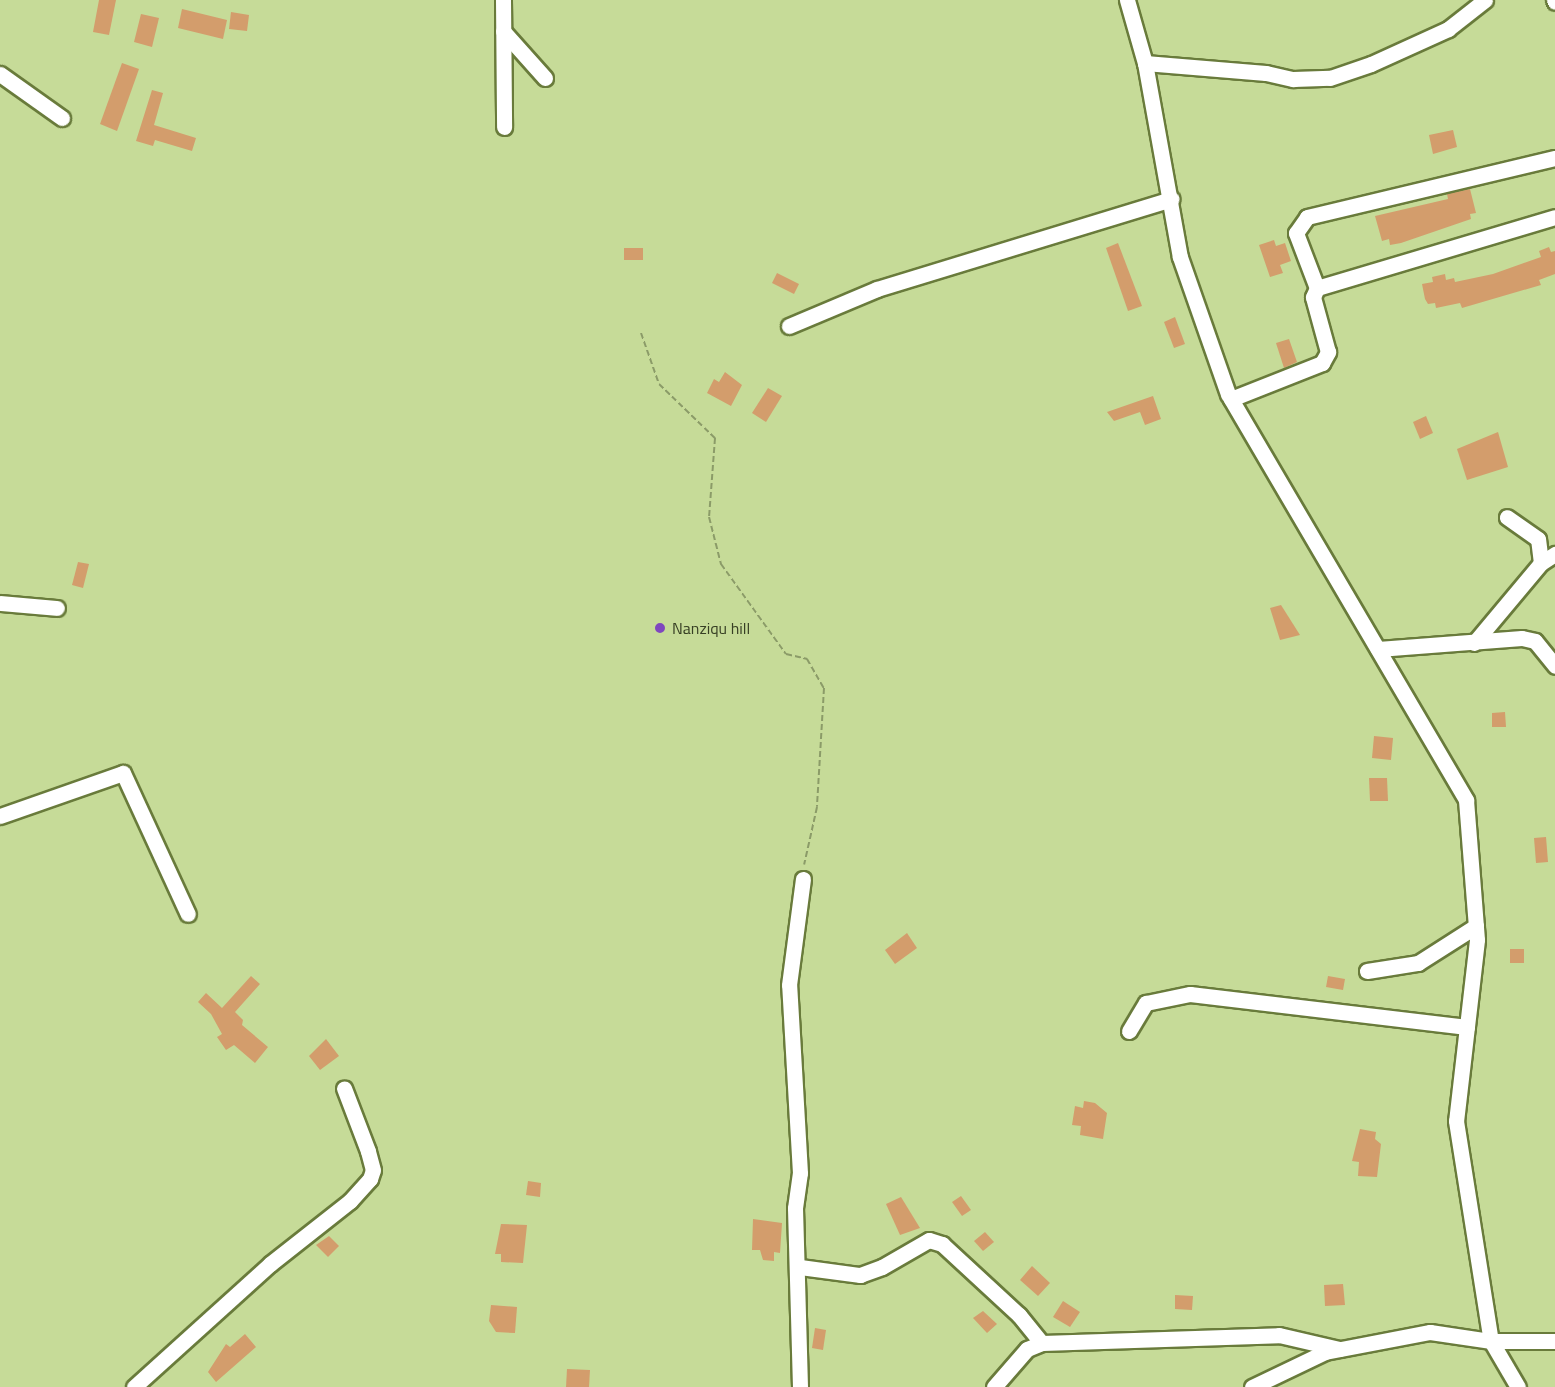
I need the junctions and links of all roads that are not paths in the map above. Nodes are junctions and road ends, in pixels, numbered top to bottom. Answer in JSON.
{"nodes":[{"id":1,"x":503,"y":0,"type":"edge"},
{"id":2,"x":1126,"y":0,"type":"edge"},
{"id":3,"x":1485,"y":0,"type":"edge"},
{"id":4,"x":503,"y":31,"type":"junction"},
{"id":5,"x":1145,"y":63,"type":"junction"},
{"id":6,"x":0,"y":74,"type":"edge"},
{"id":7,"x":544,"y":78,"type":"dead end"},
{"id":8,"x":62,"y":118,"type":"dead end"},
{"id":9,"x":504,"y":127,"type":"dead end"},
{"id":10,"x":1555,"y":158,"type":"edge"},
{"id":11,"x":1172,"y":199,"type":"junction"},
{"id":12,"x":1555,"y":217,"type":"edge"},
{"id":13,"x":1317,"y":288,"type":"junction"},
{"id":14,"x":789,"y":326,"type":"dead end"},
{"id":15,"x":1231,"y":399,"type":"junction"},
{"id":16,"x":1507,"y":517,"type":"dead end"},
{"id":17,"x":1555,"y":554,"type":"edge"},
{"id":18,"x":1541,"y":563,"type":"junction"},
{"id":19,"x":0,"y":603,"type":"edge"},
{"id":20,"x":57,"y":608,"type":"dead end"},
{"id":21,"x":1474,"y":643,"type":"junction"},
{"id":22,"x":1378,"y":649,"type":"junction"},
{"id":23,"x":1555,"y":666,"type":"edge"},
{"id":24,"x":0,"y":816,"type":"edge"},
{"id":25,"x":803,"y":879,"type":"road end"},
{"id":26,"x":188,"y":914,"type":"dead end"},
{"id":27,"x":1476,"y":926,"type":"junction"},
{"id":28,"x":1367,"y":971,"type":"dead end"},
{"id":29,"x":1467,"y":1027,"type":"junction"},
{"id":30,"x":1129,"y":1031,"type":"dead end"},
{"id":31,"x":344,"y":1088,"type":"dead end"},
{"id":32,"x":800,"y":1267,"type":"junction"},
{"id":33,"x":1491,"y":1341,"type":"junction"},
{"id":34,"x":1555,"y":1341,"type":"edge"},
{"id":35,"x":1042,"y":1343,"type":"junction"},
{"id":36,"x":1339,"y":1349,"type":"junction"},
{"id":37,"x":134,"y":1387,"type":"edge"},
{"id":38,"x":800,"y":1387,"type":"edge"},
{"id":39,"x":994,"y":1387,"type":"edge"},
{"id":40,"x":1252,"y":1387,"type":"edge"},
{"id":41,"x":1518,"y":1387,"type":"edge"}],
"edges":[{"from":1,"to":4,"type":"street"},
{"from":2,"to":5,"type":"street"},
{"from":3,"to":5,"type":"street"},
{"from":4,"to":7,"type":"street"},
{"from":4,"to":9,"type":"street"},
{"from":5,"to":11,"type":"street"},
{"from":6,"to":8,"type":"street"},
{"from":10,"to":13,"type":"street"},
{"from":11,"to":14,"type":"street"},
{"from":11,"to":15,"type":"street"},
{"from":12,"to":13,"type":"street"},
{"from":13,"to":15,"type":"street"},
{"from":15,"to":22,"type":"street"},
{"from":16,"to":18,"type":"street"},
{"from":17,"to":18,"type":"street"},
{"from":18,"to":21,"type":"street"},
{"from":19,"to":20,"type":"street"},
{"from":21,"to":22,"type":"street"},
{"from":21,"to":23,"type":"street"},
{"from":22,"to":27,"type":"street"},
{"from":24,"to":26,"type":"street"},
{"from":25,"to":32,"type":"street"},
{"from":27,"to":28,"type":"street"},
{"from":27,"to":29,"type":"street"},
{"from":29,"to":30,"type":"street"},
{"from":29,"to":33,"type":"street"},
{"from":31,"to":37,"type":"street"},
{"from":32,"to":35,"type":"street"},
{"from":32,"to":38,"type":"street"},
{"from":33,"to":34,"type":"street"},
{"from":33,"to":36,"type":"street"},
{"from":33,"to":41,"type":"street"},
{"from":35,"to":36,"type":"street"},
{"from":35,"to":39,"type":"street"},
{"from":36,"to":40,"type":"street"}]}
